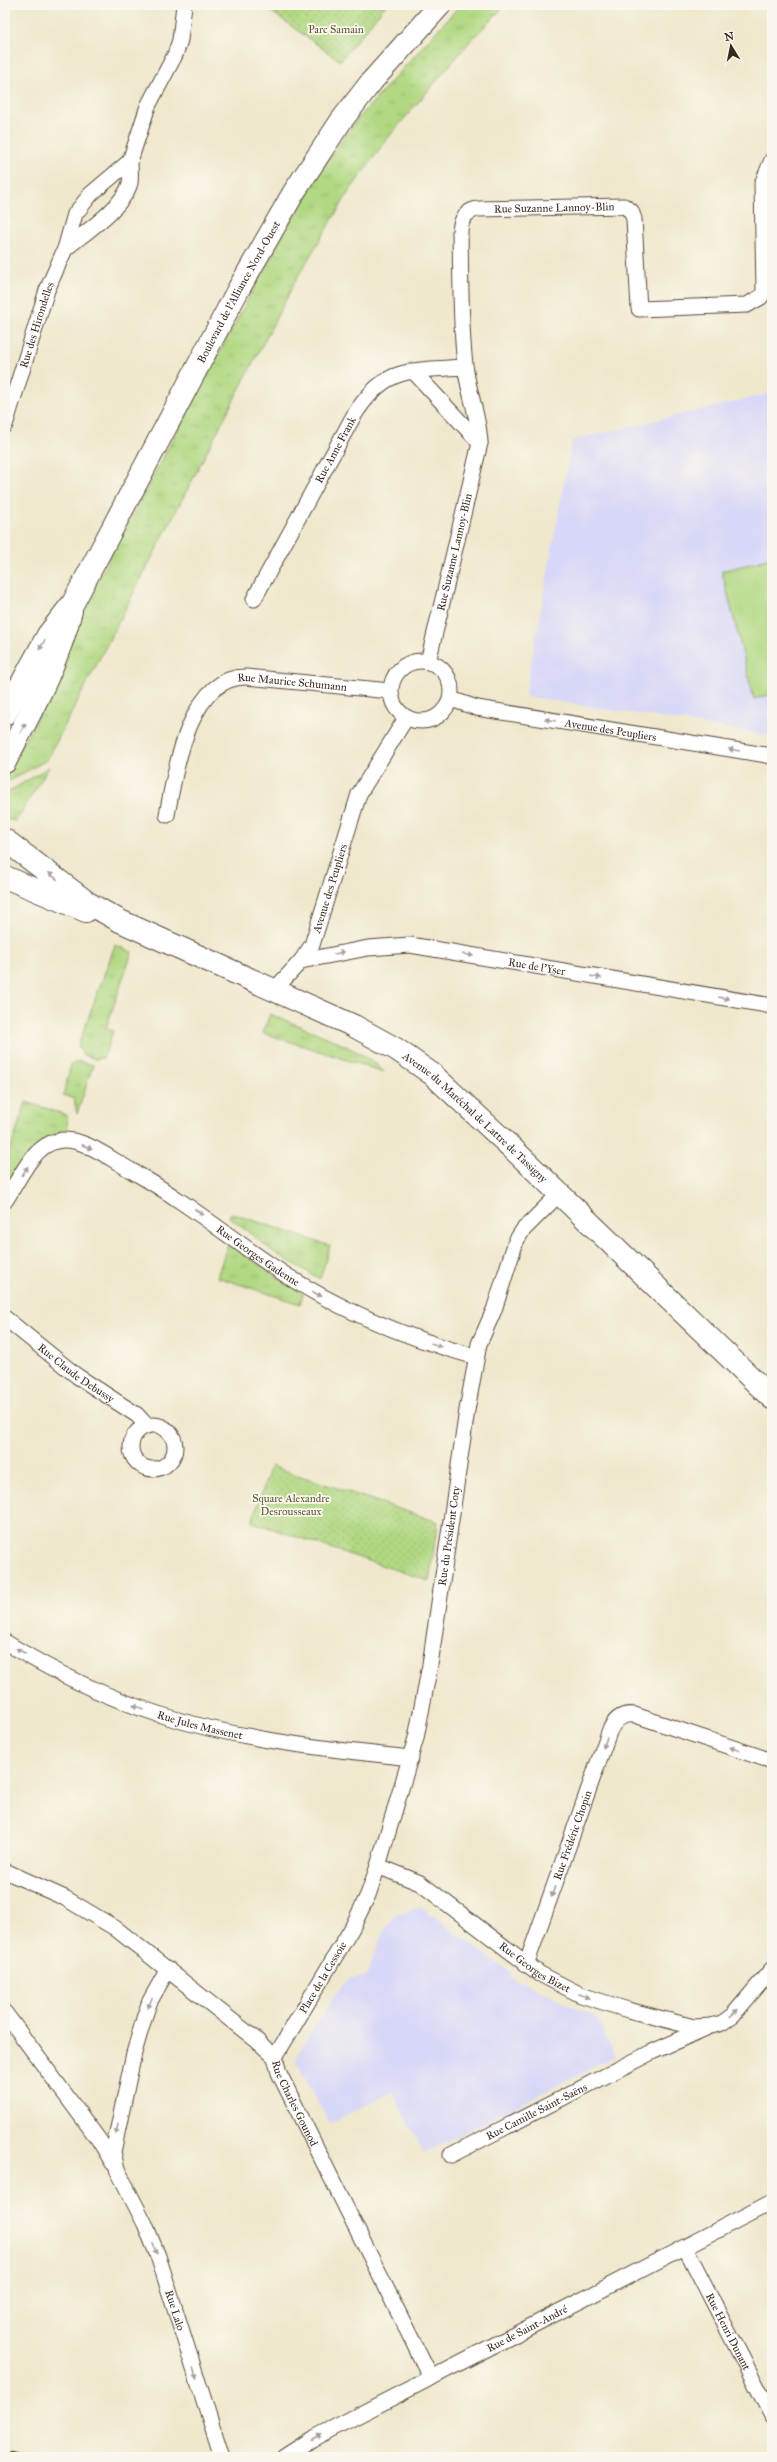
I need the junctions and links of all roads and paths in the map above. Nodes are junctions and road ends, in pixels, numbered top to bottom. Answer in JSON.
{"nodes":[{"id":1,"x":184,"y":5,"type":"edge"},
{"id":2,"x":440,"y":5,"type":"edge"},
{"id":3,"x":772,"y":160,"type":"edge"},
{"id":4,"x":130,"y":161,"type":"junction"},
{"id":5,"x":65,"y":249,"type":"junction"},
{"id":6,"x":466,"y":367,"type":"junction"},
{"id":7,"x":412,"y":371,"type":"junction"},
{"id":8,"x":5,"y":425,"type":"edge"},
{"id":9,"x":480,"y":443,"type":"junction"},
{"id":10,"x":254,"y":599,"type":"dead end"},
{"id":11,"x":73,"y":602,"type":"junction"},
{"id":12,"x":428,"y":662,"type":"junction"},
{"id":13,"x":390,"y":691,"type":"junction"},
{"id":14,"x":450,"y":699,"type":"junction"},
{"id":15,"x":5,"y":714,"type":"edge"},
{"id":16,"x":406,"y":718,"type":"junction"},
{"id":17,"x":772,"y":756,"type":"edge"},
{"id":18,"x":5,"y":762,"type":"edge"},
{"id":19,"x":167,"y":815,"type":"dead end"},
{"id":20,"x":5,"y":840,"type":"edge"},
{"id":21,"x":5,"y":877,"type":"edge"},
{"id":22,"x":120,"y":921,"type":"junction"},
{"id":23,"x":301,"y":961,"type":"junction"},
{"id":24,"x":274,"y":989,"type":"junction"},
{"id":25,"x":772,"y":1006,"type":"edge"},
{"id":26,"x":560,"y":1193,"type":"junction"},
{"id":27,"x":5,"y":1201,"type":"edge"},
{"id":28,"x":5,"y":1318,"type":"edge"},
{"id":29,"x":476,"y":1357,"type":"junction"},
{"id":30,"x":770,"y":1392,"type":"edge"},
{"id":31,"x":147,"y":1426,"type":"dead end"},
{"id":32,"x":5,"y":1642,"type":"edge"},
{"id":33,"x":411,"y":1758,"type":"junction"},
{"id":34,"x":772,"y":1761,"type":"edge"},
{"id":35,"x":378,"y":1866,"type":"junction"},
{"id":36,"x":5,"y":1871,"type":"edge"},
{"id":37,"x":368,"y":1895,"type":"joint"},
{"id":38,"x":526,"y":1965,"type":"junction"},
{"id":39,"x":168,"y":1969,"type":"junction"},
{"id":40,"x":772,"y":1969,"type":"edge"},
{"id":41,"x":5,"y":2013,"type":"edge"},
{"id":42,"x":711,"y":2026,"type":"junction"},
{"id":43,"x":275,"y":2057,"type":"junction"},
{"id":44,"x":622,"y":2067,"type":"joint"},
{"id":45,"x":451,"y":2155,"type":"dead end"},
{"id":46,"x":116,"y":2169,"type":"junction"},
{"id":47,"x":772,"y":2202,"type":"edge"},
{"id":48,"x":685,"y":2247,"type":"junction"},
{"id":49,"x":432,"y":2378,"type":"junction"},
{"id":50,"x":772,"y":2416,"type":"edge"},
{"id":51,"x":222,"y":2457,"type":"edge"},
{"id":52,"x":284,"y":2457,"type":"edge"}],
"edges":[{"from":1,"to":4,"type":"street","name":"Rue des Hirondelles"},
{"from":2,"to":11,"type":"main road","name":"Boulevard de l'Alliance Nord-Ouest"},
{"from":3,"to":6,"type":"street","name":"Rue Suzanne Lannoy-Blin"},
{"from":4,"to":5,"type":"street","name":"Rue des Hirondelles"},
{"from":4,"to":5,"type":"street","name":"Rue des Hirondelles"},
{"from":5,"to":8,"type":"street","name":"Rue des Hirondelles"},
{"from":6,"to":7,"type":"street","name":"Rue Anne Frank"},
{"from":6,"to":9,"type":"street","name":"Rue Suzanne Lannoy-Blin"},
{"from":7,"to":9,"type":"street"},
{"from":7,"to":10,"type":"street","name":"Rue Anne Frank"},
{"from":9,"to":12,"type":"street","name":"Rue Suzanne Lannoy-Blin"},
{"from":11,"to":15,"type":"main road","name":"Boulevard de l'Alliance Nord-Ouest","one_way":true},
{"from":18,"to":11,"type":"main road","name":"Boulevard de l'Alliance Nord-Ouest","one_way":true},
{"from":12,"to":13,"type":"street"},
{"from":12,"to":14,"type":"street"},
{"from":13,"to":16,"type":"street"},
{"from":13,"to":19,"type":"street","name":"Rue Maurice Schumann"},
{"from":14,"to":16,"type":"street"},
{"from":17,"to":14,"type":"street","name":"Avenue des Peupliers","one_way":true},
{"from":16,"to":23,"type":"street","name":"Avenue des Peupliers"},
{"from":22,"to":20,"type":"main road","name":"Avenue du Maréchal de Lattre de Tassigny","one_way":true},
{"from":21,"to":22,"type":"main road","name":"Avenue du Maréchal de Lattre de Tassigny"},
{"from":22,"to":24,"type":"main road","name":"Avenue du Maréchal de Lattre de Tassigny"},
{"from":23,"to":24,"type":"street","name":"Avenue des Peupliers"},
{"from":23,"to":25,"type":"street","name":"Rue de l'Yser","one_way":true},
{"from":24,"to":26,"type":"main road","name":"Avenue du Maréchal de Lattre de Tassigny"},
{"from":26,"to":29,"type":"street","name":"Rue du Président Coty"},
{"from":26,"to":30,"type":"main road","name":"Avenue du Maréchal de Lattre de Tassigny"},
{"from":27,"to":29,"type":"street","name":"Rue Georges Gadenne","one_way":true},
{"from":28,"to":31,"type":"street","name":"Rue Claude Debussy"},
{"from":29,"to":33,"type":"street","name":"Rue du Président Coty"},
{"from":33,"to":32,"type":"street","name":"Rue Jules Massenet","one_way":true},
{"from":33,"to":35,"type":"street","name":"Rue du Président Coty"},
{"from":34,"to":38,"type":"street","name":"Rue Frédéric Chopin","one_way":true},
{"from":35,"to":37,"type":"street","name":"Rue du Président Coty"},
{"from":35,"to":38,"type":"street","name":"Rue Georges Bizet"},
{"from":36,"to":39,"type":"street","name":"Rue Charles Gounod"},
{"from":37,"to":43,"type":"street","name":"Place de la Cessoie"},
{"from":38,"to":42,"type":"street","name":"Rue Georges Bizet","one_way":true},
{"from":39,"to":43,"type":"street","name":"Rue Charles Gounod"},
{"from":39,"to":46,"type":"street","name":"Rue Lalo","one_way":true},
{"from":42,"to":40,"type":"street","name":"Rue Georges Bizet","one_way":true},
{"from":41,"to":46,"type":"street","name":"Rue Lalo"},
{"from":42,"to":44,"type":"street","name":"Rue Georges Bizet"},
{"from":43,"to":49,"type":"street","name":"Rue Charles Gounod"},
{"from":44,"to":45,"type":"street","name":"Rue Camille Saint-Saëns"},
{"from":46,"to":51,"type":"street","name":"Rue Lalo","one_way":true},
{"from":47,"to":48,"type":"street","name":"Rue de Saint-André"},
{"from":48,"to":49,"type":"street","name":"Rue de Saint-André"},
{"from":48,"to":50,"type":"street","name":"Rue Henri Dunant"},
{"from":52,"to":49,"type":"street","name":"Rue de Saint-André","one_way":true}]}
